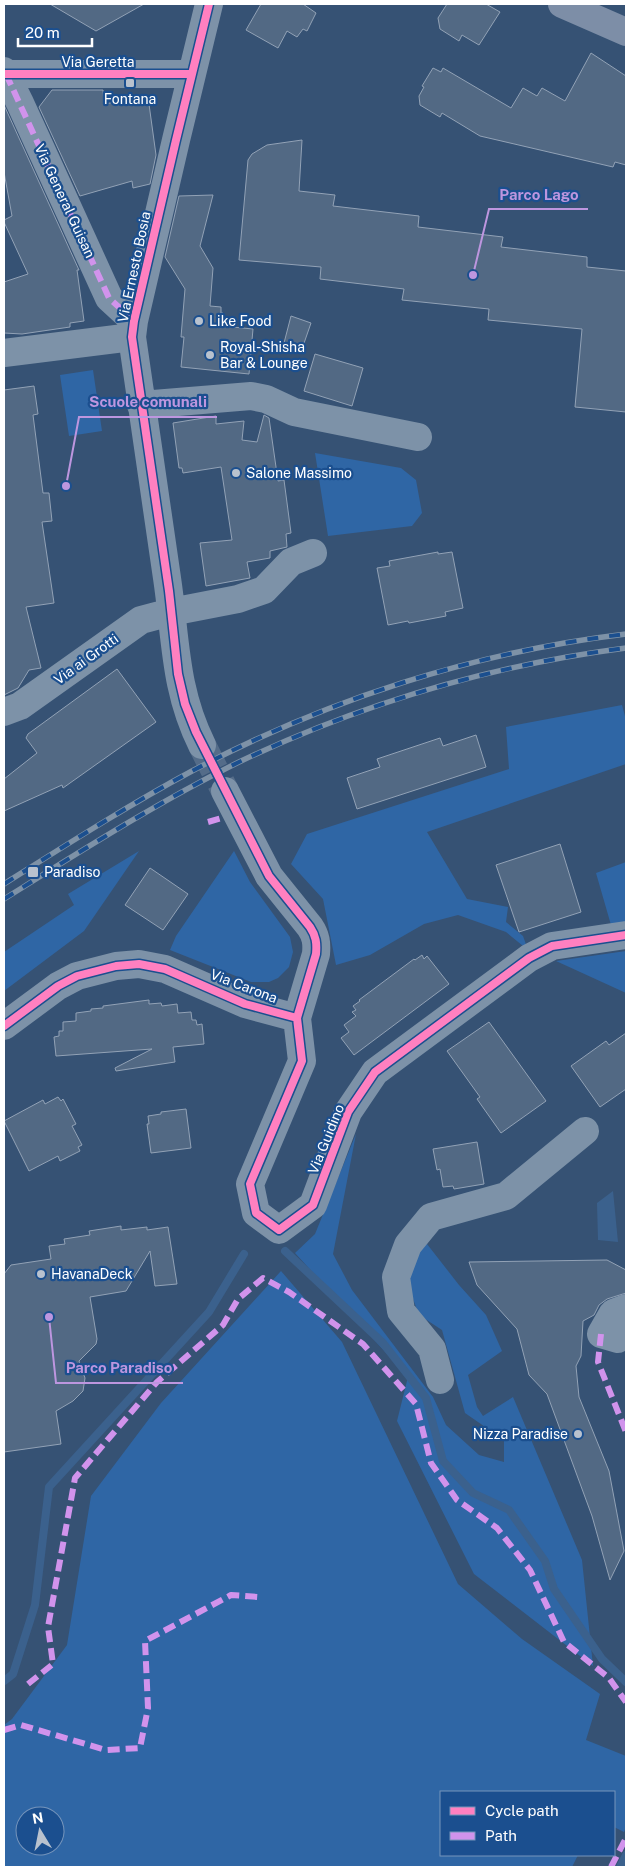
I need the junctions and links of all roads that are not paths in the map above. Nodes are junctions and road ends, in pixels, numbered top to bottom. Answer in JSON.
{"nodes":[{"id":1,"x":209,"y":4,"type":"edge"},
{"id":2,"x":562,"y":4,"type":"edge"},
{"id":3,"x":626,"y":32,"type":"edge"},
{"id":4,"x":5,"y":73,"type":"edge"},
{"id":5,"x":191,"y":74,"type":"junction"},
{"id":6,"x":133,"y":329,"type":"junction"},
{"id":7,"x":4,"y":353,"type":"edge"},
{"id":8,"x":141,"y":405,"type":"junction"},
{"id":9,"x":418,"y":437,"type":"dead end"},
{"id":10,"x":313,"y":553,"type":"dead end"},
{"id":11,"x":171,"y":612,"type":"junction"},
{"id":12,"x":4,"y":712,"type":"edge"},
{"id":13,"x":202,"y":745,"type":"tunnel mouth"},
{"id":14,"x":225,"y":791,"type":"tunnel mouth"},
{"id":15,"x":626,"y":935,"type":"edge"},
{"id":16,"x":297,"y":1018,"type":"junction"},
{"id":17,"x":4,"y":1026,"type":"edge"},
{"id":18,"x":585,"y":1131,"type":"dead end"},
{"id":19,"x":626,"y":1308,"type":"edge"},
{"id":20,"x":626,"y":1334,"type":"edge"},
{"id":21,"x":440,"y":1380,"type":"dead end"}],
"edges":[{"from":1,"to":5,"type":"street","name":"Via Ernesto Bosia"},
{"from":2,"to":3,"type":"main road"},
{"from":4,"to":5,"type":"street","name":"Via Geretta"},
{"from":4,"to":6,"type":"street","name":"Via General Guisan"},
{"from":5,"to":6,"type":"street","name":"Via Ernesto Bosia"},
{"from":6,"to":7,"type":"street"},
{"from":6,"to":8,"type":"street","name":"Via Ernesto Bosia"},
{"from":8,"to":9,"type":"street"},
{"from":8,"to":11,"type":"street","name":"Via Ernesto Bosia"},
{"from":10,"to":11,"type":"street","name":"Via ai Grotti"},
{"from":11,"to":12,"type":"street","name":"Via ai Grotti"},
{"from":11,"to":13,"type":"street","name":"Via Ernesto Bosia"},
{"from":14,"to":16,"type":"street"},
{"from":15,"to":16,"type":"street","name":"Via Guidino"},
{"from":16,"to":17,"type":"street","name":"Via Carona"},
{"from":18,"to":21,"type":"street"},
{"from":19,"to":20,"type":"street"}]}
